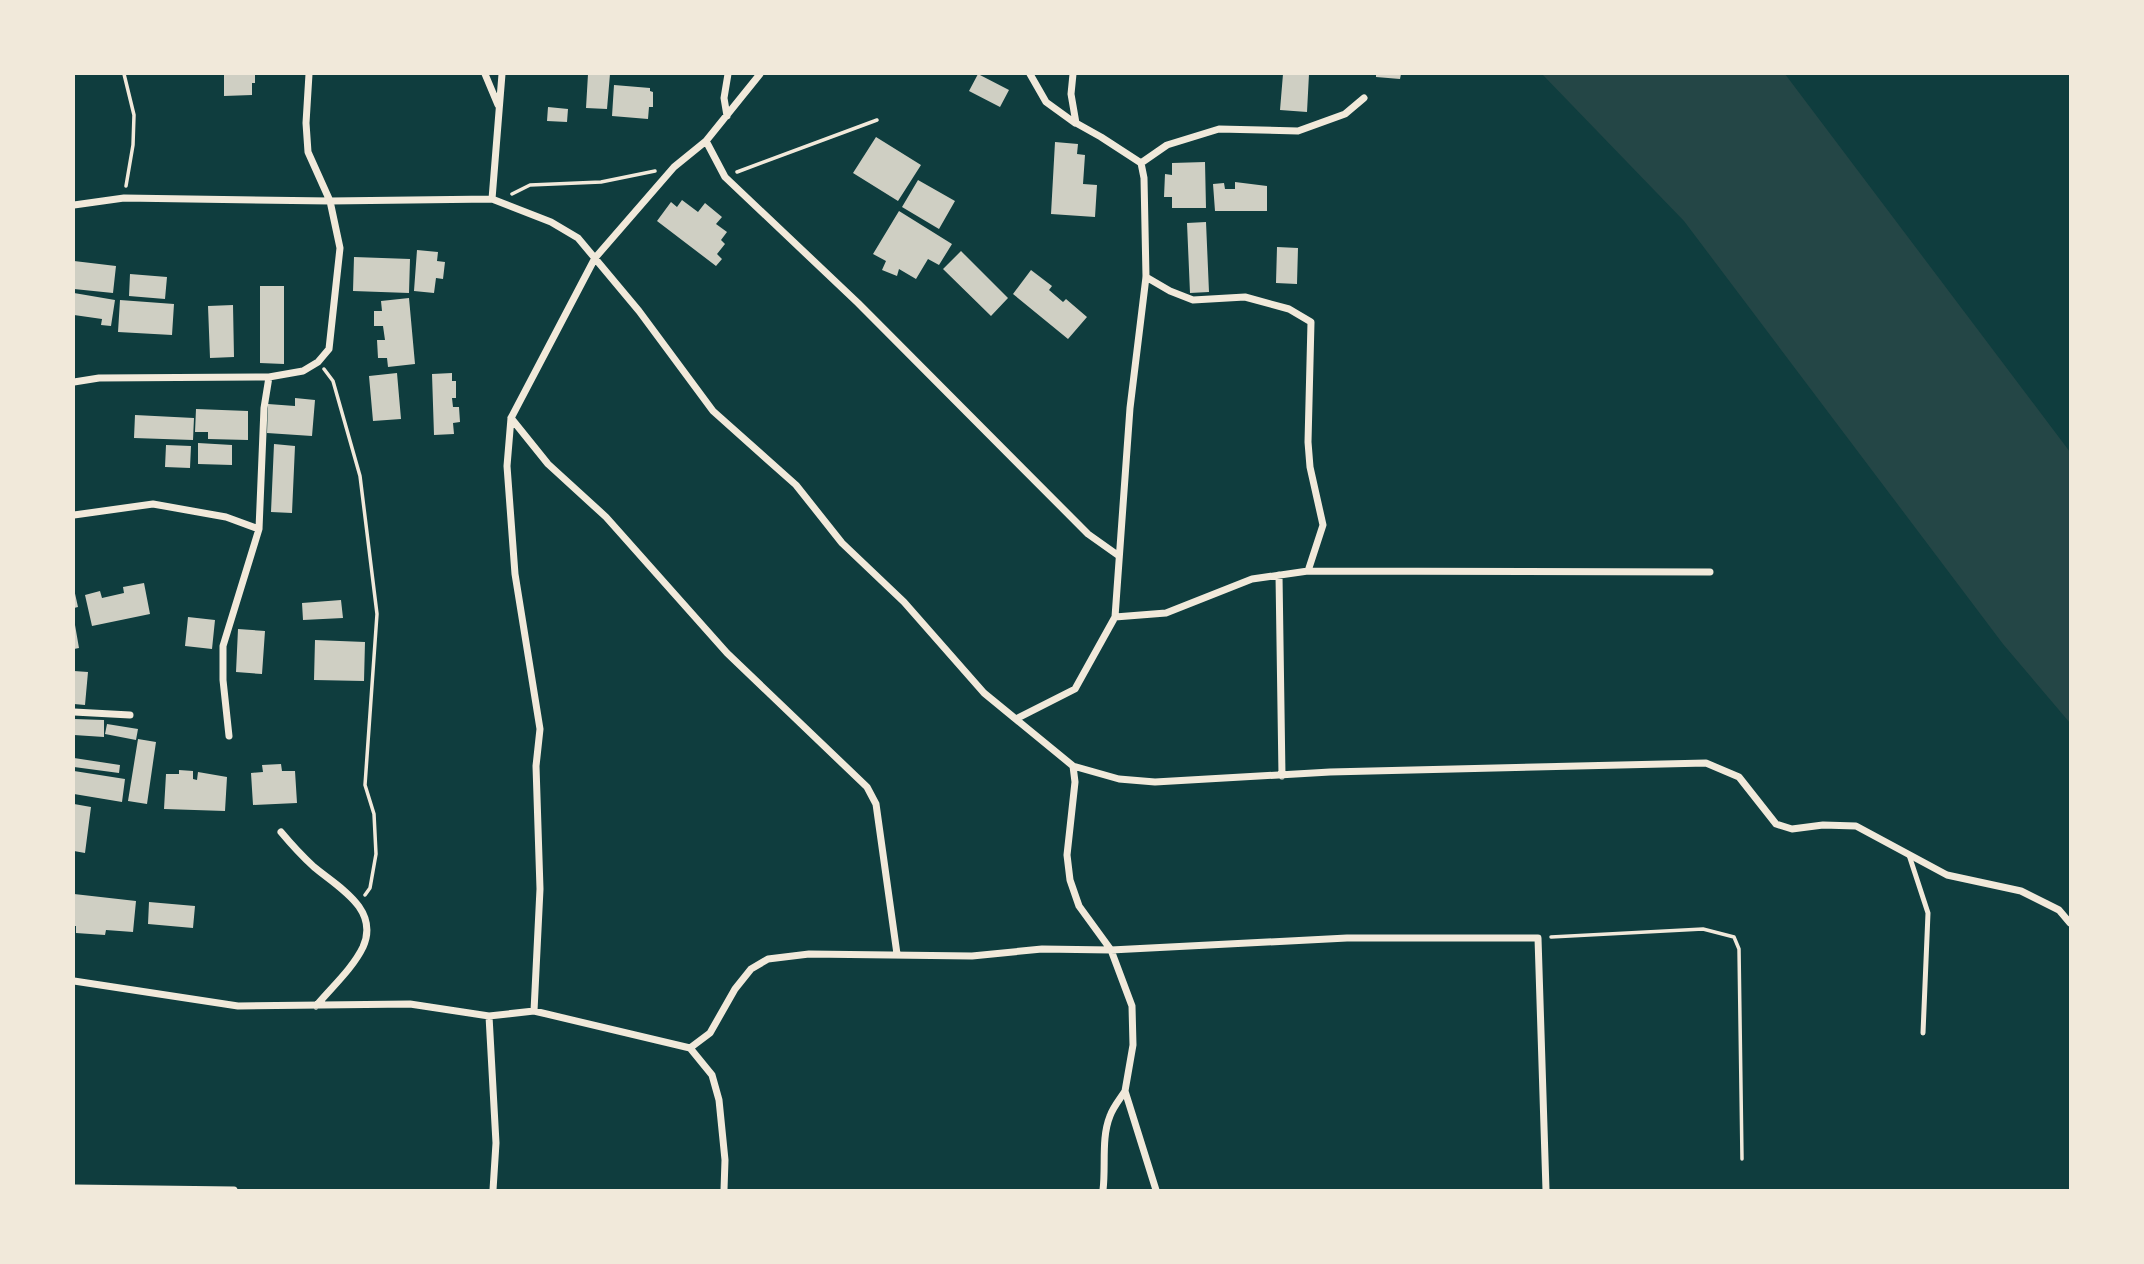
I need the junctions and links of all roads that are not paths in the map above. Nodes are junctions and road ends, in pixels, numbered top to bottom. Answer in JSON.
{"nodes":[{"id":1,"x":309,"y":74,"type":"edge"},
{"id":2,"x":485,"y":74,"type":"edge"},
{"id":3,"x":502,"y":74,"type":"edge"},
{"id":4,"x":728,"y":74,"type":"edge"},
{"id":5,"x":760,"y":74,"type":"edge"},
{"id":6,"x":1030,"y":74,"type":"edge"},
{"id":7,"x":1073,"y":74,"type":"edge"},
{"id":8,"x":1364,"y":98,"type":"dead end"},
{"id":9,"x":500,"y":108,"type":"junction"},
{"id":10,"x":727,"y":116,"type":"junction"},
{"id":11,"x":1076,"y":123,"type":"junction"},
{"id":12,"x":706,"y":141,"type":"junction"},
{"id":13,"x":1141,"y":163,"type":"junction"},
{"id":14,"x":492,"y":199,"type":"junction"},
{"id":15,"x":330,"y":201,"type":"junction"},
{"id":16,"x":74,"y":205,"type":"edge"},
{"id":17,"x":595,"y":258,"type":"junction"},
{"id":18,"x":1146,"y":277,"type":"junction"},
{"id":19,"x":269,"y":377,"type":"junction"},
{"id":20,"x":74,"y":382,"type":"edge"},
{"id":21,"x":511,"y":418,"type":"junction"},
{"id":22,"x":74,"y":515,"type":"edge"},
{"id":23,"x":259,"y":529,"type":"junction"},
{"id":24,"x":1119,"y":556,"type":"junction"},
{"id":25,"x":1308,"y":571,"type":"junction"},
{"id":26,"x":1710,"y":572,"type":"dead end"},
{"id":27,"x":1279,"y":575,"type":"junction"},
{"id":28,"x":1115,"y":617,"type":"junction"},
{"id":29,"x":74,"y":712,"type":"edge"},
{"id":30,"x":130,"y":715,"type":"dead end"},
{"id":31,"x":1016,"y":719,"type":"junction"},
{"id":32,"x":229,"y":736,"type":"dead end"},
{"id":33,"x":1073,"y":766,"type":"junction"},
{"id":34,"x":1282,"y":776,"type":"junction"},
{"id":35,"x":281,"y":832,"type":"dead end"},
{"id":36,"x":1909,"y":855,"type":"junction"},
{"id":37,"x":2070,"y":923,"type":"edge"},
{"id":38,"x":1111,"y":950,"type":"junction"},
{"id":39,"x":897,"y":954,"type":"junction"},
{"id":40,"x":74,"y":981,"type":"edge"},
{"id":41,"x":315,"y":1006,"type":"junction"},
{"id":42,"x":534,"y":1011,"type":"junction"},
{"id":43,"x":489,"y":1016,"type":"junction"},
{"id":44,"x":1923,"y":1033,"type":"dead end"},
{"id":45,"x":690,"y":1048,"type":"junction"},
{"id":46,"x":1125,"y":1091,"type":"junction"},
{"id":47,"x":74,"y":1188,"type":"edge"},
{"id":48,"x":234,"y":1191,"type":"edge"},
{"id":49,"x":493,"y":1191,"type":"edge"},
{"id":50,"x":724,"y":1191,"type":"edge"},
{"id":51,"x":1103,"y":1191,"type":"edge"},
{"id":52,"x":1156,"y":1191,"type":"edge"},
{"id":53,"x":1546,"y":1191,"type":"edge"}],
"edges":[{"from":1,"to":15,"type":"street"},
{"from":2,"to":9,"type":"street"},
{"from":3,"to":9,"type":"street"},
{"from":4,"to":10,"type":"street"},
{"from":5,"to":10,"type":"street"},
{"from":6,"to":11,"type":"street"},
{"from":7,"to":11,"type":"street"},
{"from":8,"to":13,"type":"street"},
{"from":9,"to":14,"type":"street"},
{"from":10,"to":12,"type":"street"},
{"from":11,"to":13,"type":"street"},
{"from":12,"to":17,"type":"street"},
{"from":12,"to":24,"type":"street"},
{"from":13,"to":18,"type":"street"},
{"from":14,"to":15,"type":"street"},
{"from":14,"to":17,"type":"street"},
{"from":15,"to":16,"type":"street"},
{"from":15,"to":19,"type":"street"},
{"from":17,"to":21,"type":"street"},
{"from":17,"to":31,"type":"street"},
{"from":18,"to":24,"type":"street"},
{"from":18,"to":25,"type":"street"},
{"from":19,"to":20,"type":"street"},
{"from":19,"to":23,"type":"street"},
{"from":21,"to":39,"type":"street"},
{"from":21,"to":42,"type":"street"},
{"from":22,"to":23,"type":"street"},
{"from":23,"to":32,"type":"street"},
{"from":24,"to":28,"type":"street"},
{"from":25,"to":26,"type":"street"},
{"from":25,"to":27,"type":"street"},
{"from":27,"to":28,"type":"street"},
{"from":27,"to":34,"type":"street"},
{"from":28,"to":31,"type":"street"},
{"from":29,"to":30,"type":"street"},
{"from":31,"to":33,"type":"street"},
{"from":33,"to":34,"type":"street"},
{"from":33,"to":38,"type":"street"},
{"from":34,"to":36,"type":"street"},
{"from":35,"to":41,"type":"street"},
{"from":36,"to":37,"type":"street"},
{"from":36,"to":44,"type":"lane"},
{"from":38,"to":39,"type":"street"},
{"from":38,"to":46,"type":"street"},
{"from":38,"to":53,"type":"street"},
{"from":39,"to":45,"type":"street"},
{"from":40,"to":41,"type":"street"},
{"from":41,"to":43,"type":"street"},
{"from":42,"to":43,"type":"street"},
{"from":42,"to":45,"type":"street"},
{"from":43,"to":49,"type":"street"},
{"from":45,"to":50,"type":"street"},
{"from":46,"to":51,"type":"street"},
{"from":46,"to":52,"type":"street"},
{"from":47,"to":48,"type":"street"}]}
